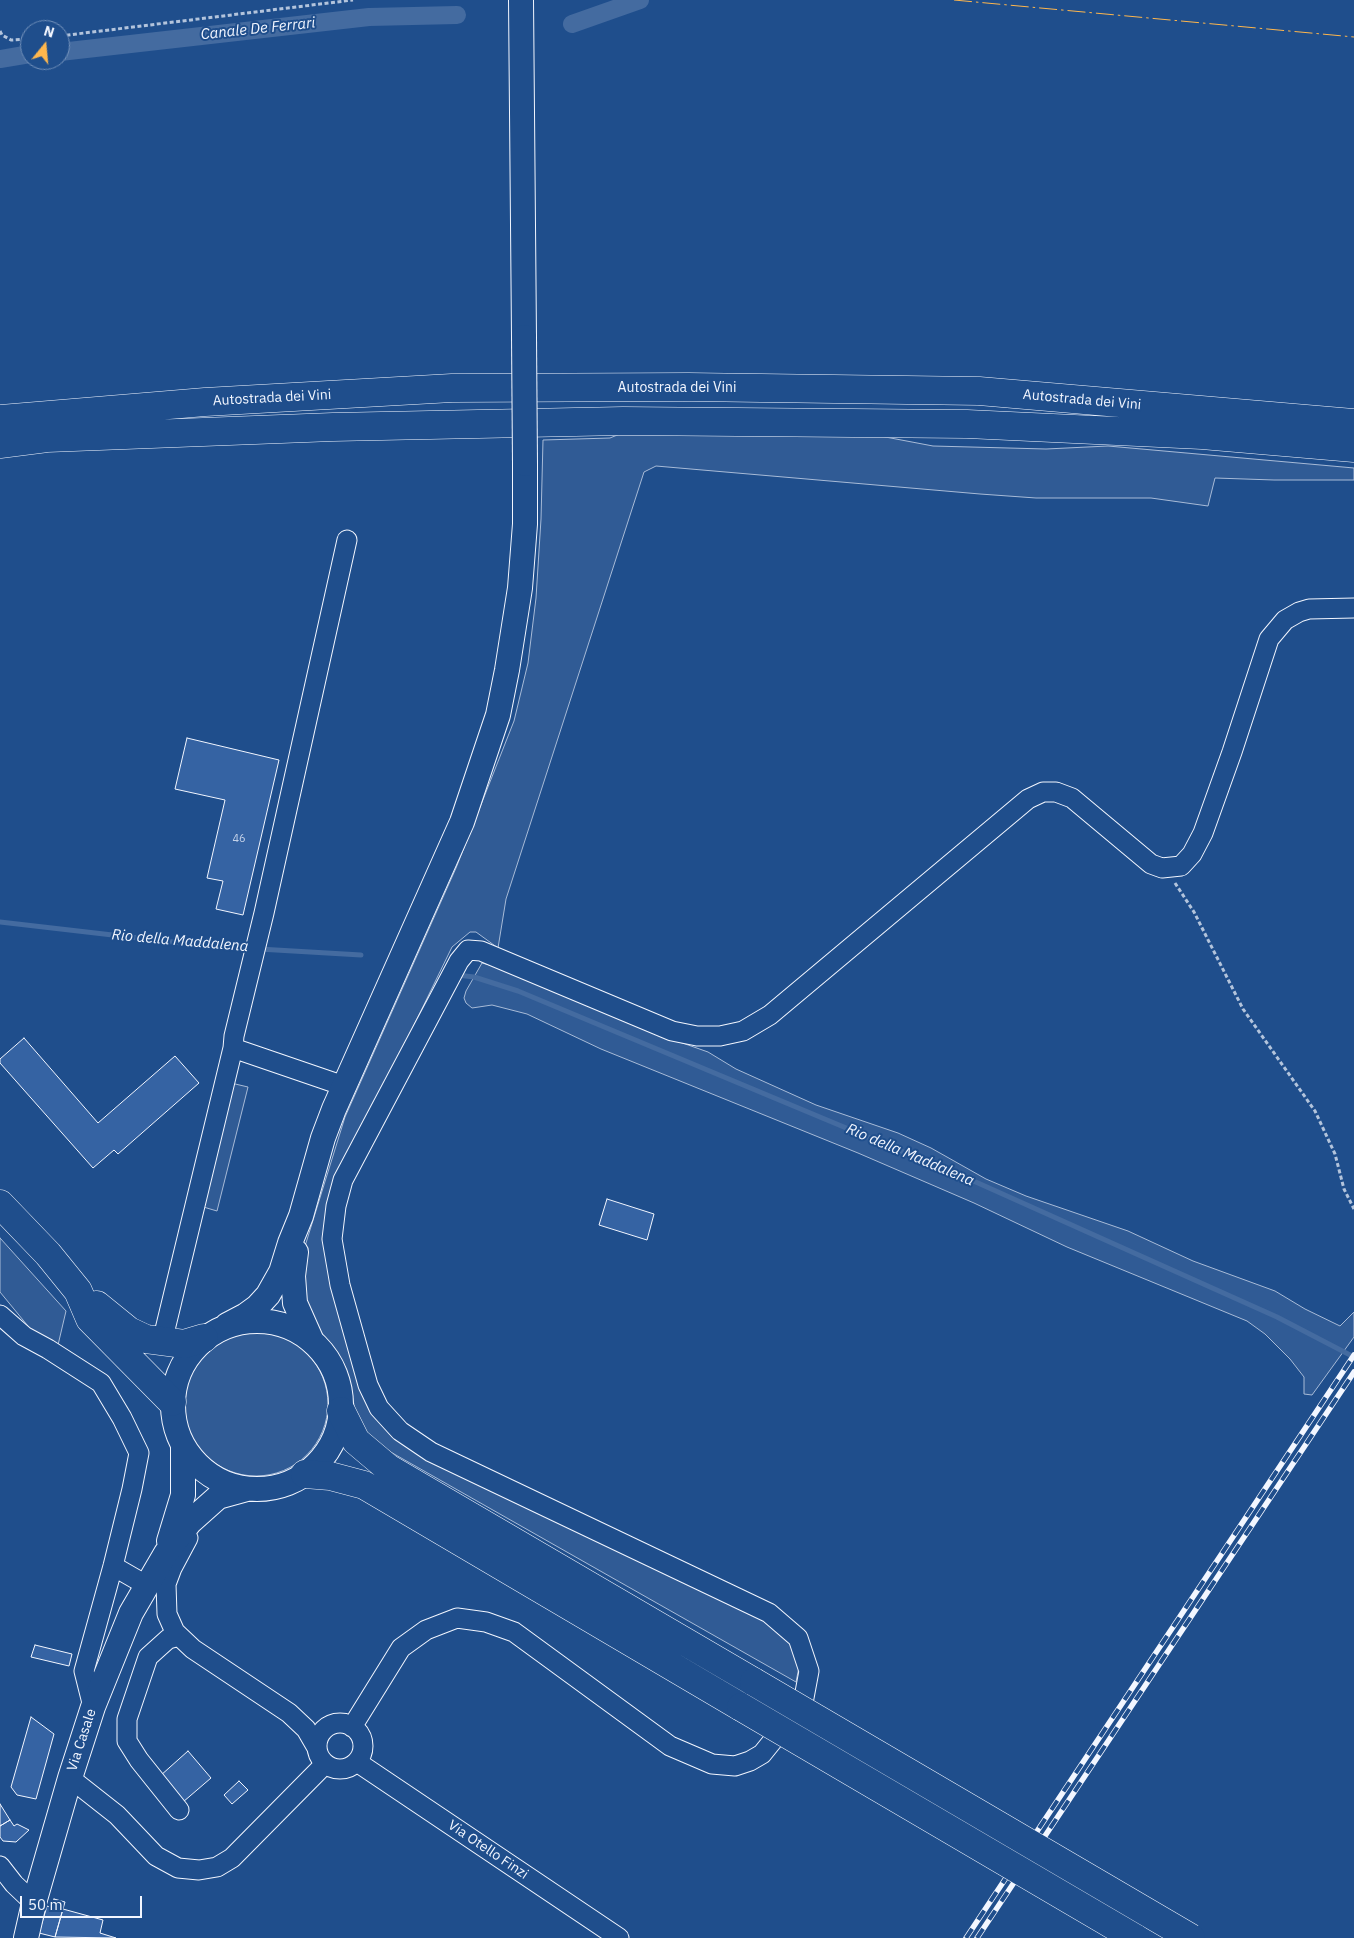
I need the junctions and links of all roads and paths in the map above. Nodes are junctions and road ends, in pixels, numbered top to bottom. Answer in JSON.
{"nodes":[{"id":1,"x":353,"y":0,"type":"edge"},
{"id":2,"x":521,"y":0,"type":"edge"},
{"id":3,"x":0,"y":31,"type":"edge"},
{"id":4,"x":70,"y":35,"type":"edge"},
{"id":5,"x":20,"y":40,"type":"edge"},
{"id":6,"x":0,"y":419,"type":"edge"},
{"id":7,"x":1200,"y":422,"type":"junction"},
{"id":8,"x":1354,"y":424,"type":"edge"},
{"id":9,"x":47,"y":438,"type":"junction"},
{"id":10,"x":0,"y":444,"type":"edge"},
{"id":11,"x":1354,"y":448,"type":"edge"},
{"id":12,"x":0,"y":453,"type":"edge"},
{"id":13,"x":346,"y":540,"type":"dead end"},
{"id":14,"x":1354,"y":608,"type":"edge"},
{"id":15,"x":1162,"y":868,"type":"junction"},
{"id":16,"x":232,"y":1048,"type":"junction"},
{"id":17,"x":344,"y":1086,"type":"junction"},
{"id":18,"x":0,"y":1204,"type":"edge"},
{"id":19,"x":1354,"y":1209,"type":"edge"},
{"id":20,"x":301,"y":1216,"type":"junction"},
{"id":21,"x":78,"y":1291,"type":"junction"},
{"id":22,"x":0,"y":1314,"type":"edge"},
{"id":23,"x":215,"y":1332,"type":"junction"},
{"id":24,"x":311,"y":1339,"type":"junction"},
{"id":25,"x":162,"y":1342,"type":"junction"},
{"id":26,"x":172,"y":1402,"type":"junction"},
{"id":27,"x":341,"y":1411,"type":"junction"},
{"id":28,"x":183,"y":1446,"type":"junction"},
{"id":29,"x":305,"y":1474,"type":"junction"},
{"id":30,"x":247,"y":1489,"type":"junction"},
{"id":31,"x":206,"y":1506,"type":"junction"},
{"id":32,"x":166,"y":1553,"type":"junction"},
{"id":33,"x":113,"y":1566,"type":"junction"},
{"id":34,"x":146,"y":1585,"type":"junction"},
{"id":35,"x":179,"y":1636,"type":"junction"},
{"id":36,"x":93,"y":1707,"type":"junction"},
{"id":37,"x":289,"y":1713,"type":"junction"},
{"id":38,"x":332,"y":1725,"type":"junction"},
{"id":39,"x":352,"y":1727,"type":"junction"},
{"id":40,"x":321,"y":1756,"type":"junction"},
{"id":41,"x":356,"y":1762,"type":"junction"},
{"id":42,"x":70,"y":1778,"type":"junction"},
{"id":43,"x":179,"y":1810,"type":"dead end"},
{"id":44,"x":0,"y":1866,"type":"edge"},
{"id":45,"x":34,"y":1903,"type":"junction"},
{"id":46,"x":26,"y":1938,"type":"edge"},
{"id":47,"x":619,"y":1938,"type":"edge"},
{"id":48,"x":1135,"y":1938,"type":"edge"},
{"id":49,"x":1191,"y":1938,"type":"edge"}],
"edges":[{"from":1,"to":4,"type":"path"},
{"from":2,"to":17,"type":"main road","bridge":true},
{"from":3,"to":5,"type":"path"},
{"from":6,"to":7,"type":"highway","name":"Autostrada dei Vini"},
{"from":7,"to":8,"type":"highway","name":"Autostrada dei Vini"},
{"from":7,"to":9,"type":"highway","name":"Autostrada dei Vini"},
{"from":7,"to":11,"type":"highway","name":"Autostrada dei Vini"},
{"from":9,"to":10,"type":"highway","name":"Autostrada dei Vini"},
{"from":9,"to":12,"type":"highway"},
{"from":13,"to":16,"type":"street"},
{"from":14,"to":15,"type":"street"},
{"from":15,"to":19,"type":"path"},
{"from":15,"to":39,"type":"street"},
{"from":16,"to":17,"type":"street"},
{"from":16,"to":25,"type":"street"},
{"from":17,"to":20,"type":"main road"},
{"from":18,"to":21,"type":"highway"},
{"from":20,"to":23,"type":"main road"},
{"from":20,"to":24,"type":"main road"},
{"from":21,"to":25,"type":"highway"},
{"from":21,"to":26,"type":"highway"},
{"from":22,"to":33,"type":"street"},
{"from":23,"to":24,"type":"main road"},
{"from":23,"to":25,"type":"highway"},
{"from":23,"to":26,"type":"main road"},
{"from":24,"to":27,"type":"main road"},
{"from":26,"to":28,"type":"main road"},
{"from":27,"to":29,"type":"main road"},
{"from":27,"to":49,"type":"highway","bridge":true},
{"from":28,"to":30,"type":"main road"},
{"from":28,"to":32,"type":"main road","name":"Via Casale"},
{"from":29,"to":30,"type":"main road"},
{"from":29,"to":48,"type":"highway","bridge":true},
{"from":30,"to":31,"type":"main road","name":"Via Casale"},
{"from":31,"to":32,"type":"main road","name":"Via Casale"},
{"from":31,"to":35,"type":"street"},
{"from":32,"to":34,"type":"main road","name":"Via Casale"},
{"from":33,"to":34,"type":"street"},
{"from":33,"to":36,"type":"street"},
{"from":34,"to":36,"type":"main road","name":"Via Casale"},
{"from":35,"to":37,"type":"street"},
{"from":35,"to":43,"type":"street"},
{"from":36,"to":42,"type":"main road","name":"Via Casale"},
{"from":37,"to":38,"type":"street"},
{"from":37,"to":40,"type":"street"},
{"from":38,"to":39,"type":"street"},
{"from":38,"to":40,"type":"street"},
{"from":39,"to":41,"type":"street"},
{"from":40,"to":41,"type":"street"},
{"from":40,"to":42,"type":"street"},
{"from":41,"to":47,"type":"street","name":"Via Otello Finzi"},
{"from":42,"to":45,"type":"main road","name":"Via Casale"},
{"from":44,"to":45,"type":"street"},
{"from":45,"to":46,"type":"main road","name":"Via Casale"}]}
